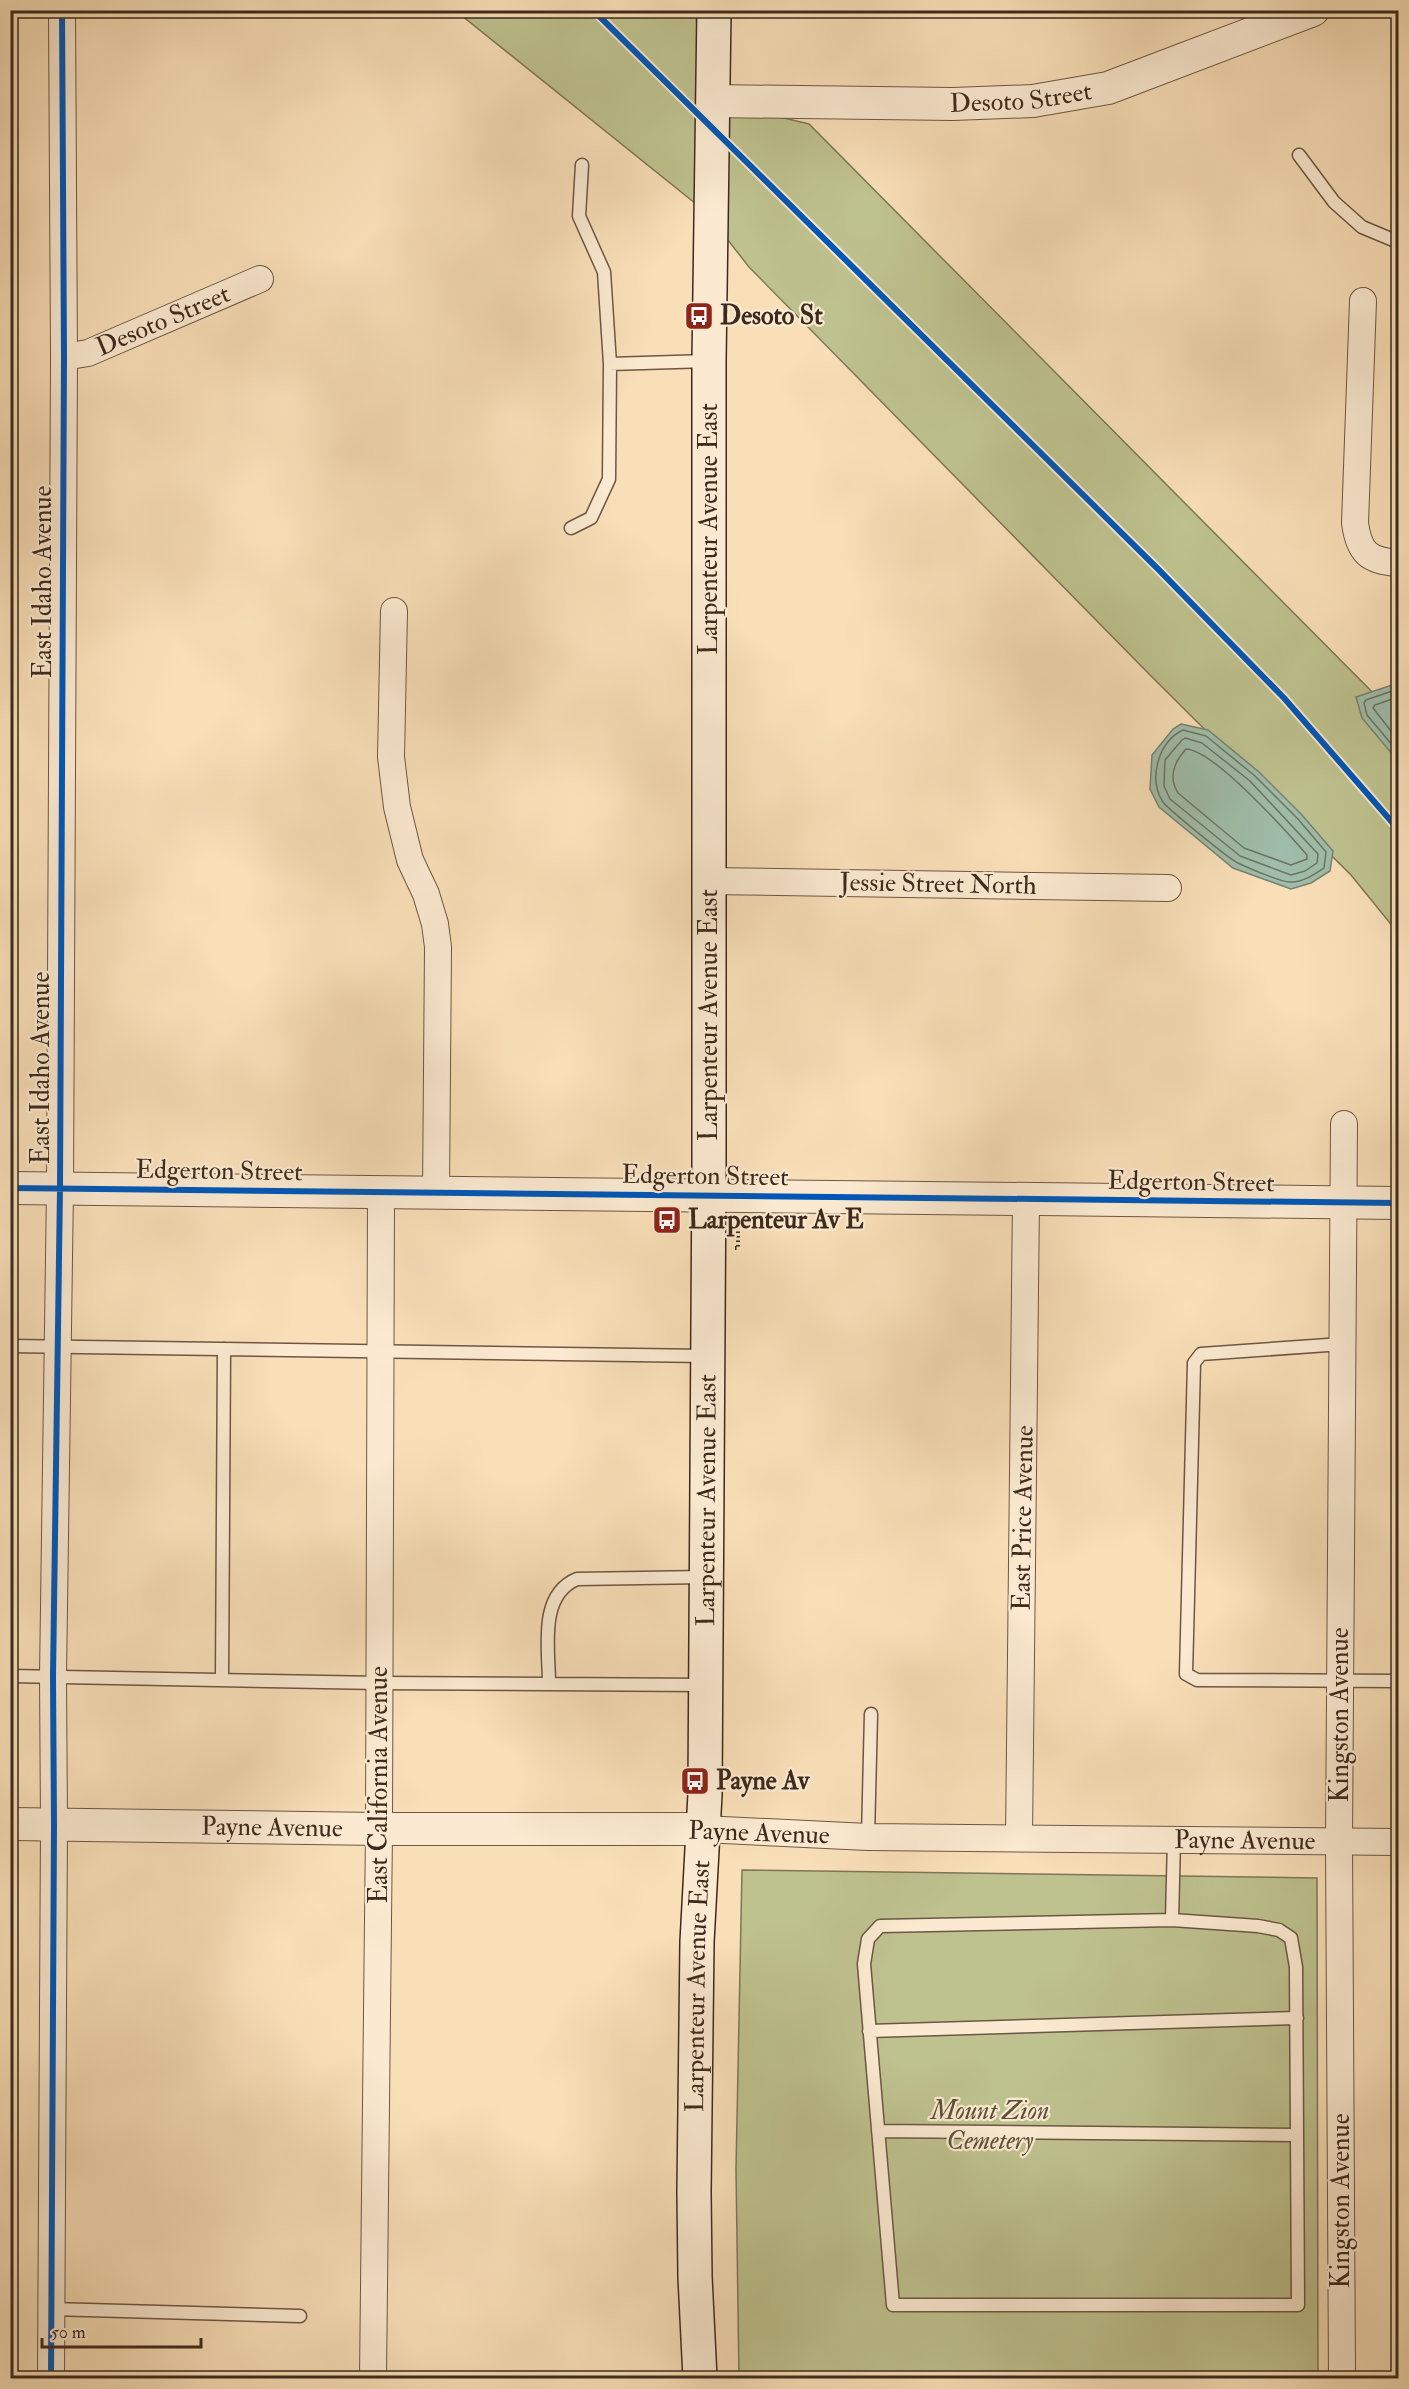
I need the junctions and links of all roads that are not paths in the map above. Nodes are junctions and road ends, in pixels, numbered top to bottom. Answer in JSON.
{"nodes":[{"id":1,"x":62,"y":10,"type":"edge"},
{"id":2,"x":714,"y":10,"type":"edge"},
{"id":3,"x":1313,"y":10,"type":"edge"},
{"id":4,"x":713,"y":101,"type":"junction"},
{"id":5,"x":1299,"y":155,"type":"dead end"},
{"id":6,"x":582,"y":165,"type":"dead end"},
{"id":7,"x":1398,"y":242,"type":"edge"},
{"id":8,"x":260,"y":279,"type":"dead end"},
{"id":9,"x":1364,"y":301,"type":"dead end"},
{"id":10,"x":64,"y":357,"type":"junction"},
{"id":11,"x":709,"y":361,"type":"junction"},
{"id":12,"x":610,"y":364,"type":"junction"},
{"id":13,"x":571,"y":528,"type":"dead end"},
{"id":14,"x":1398,"y":562,"type":"edge"},
{"id":15,"x":394,"y":611,"type":"dead end"},
{"id":16,"x":709,"y":880,"type":"junction"},
{"id":17,"x":1168,"y":888,"type":"dead end"},
{"id":18,"x":1344,"y":1124,"type":"dead end"},
{"id":19,"x":10,"y":1188,"type":"edge"},
{"id":20,"x":60,"y":1189,"type":"junction"},
{"id":21,"x":381,"y":1192,"type":"junction"},
{"id":22,"x":436,"y":1193,"type":"junction"},
{"id":23,"x":709,"y":1195,"type":"junction"},
{"id":24,"x":1026,"y":1199,"type":"junction"},
{"id":25,"x":1344,"y":1203,"type":"junction"},
{"id":26,"x":1398,"y":1203,"type":"edge"},
{"id":27,"x":1342,"y":1344,"type":"junction"},
{"id":28,"x":10,"y":1346,"type":"edge"},
{"id":29,"x":58,"y":1347,"type":"junction"},
{"id":30,"x":224,"y":1349,"type":"junction"},
{"id":31,"x":381,"y":1351,"type":"junction"},
{"id":32,"x":708,"y":1356,"type":"junction"},
{"id":33,"x":706,"y":1577,"type":"junction"},
{"id":34,"x":10,"y":1676,"type":"edge"},
{"id":35,"x":53,"y":1676,"type":"junction"},
{"id":36,"x":222,"y":1680,"type":"junction"},
{"id":37,"x":1340,"y":1681,"type":"junction"},
{"id":38,"x":1398,"y":1681,"type":"edge"},
{"id":39,"x":379,"y":1683,"type":"junction"},
{"id":40,"x":549,"y":1683,"type":"junction"},
{"id":41,"x":706,"y":1685,"type":"junction"},
{"id":42,"x":871,"y":1714,"type":"dead end"},
{"id":43,"x":10,"y":1824,"type":"edge"},
{"id":44,"x":54,"y":1825,"type":"junction"},
{"id":45,"x":379,"y":1829,"type":"junction"},
{"id":46,"x":703,"y":1829,"type":"junction"},
{"id":47,"x":868,"y":1837,"type":"junction"},
{"id":48,"x":1019,"y":1838,"type":"junction"},
{"id":49,"x":1174,"y":1839,"type":"junction"},
{"id":50,"x":1339,"y":1841,"type":"junction"},
{"id":51,"x":1398,"y":1842,"type":"edge"},
{"id":52,"x":1172,"y":1920,"type":"junction"},
{"id":53,"x":1297,"y":2018,"type":"junction"},
{"id":54,"x":869,"y":2031,"type":"junction"},
{"id":55,"x":878,"y":2131,"type":"junction"},
{"id":56,"x":1297,"y":2134,"type":"junction"},
{"id":57,"x":52,"y":2309,"type":"junction"},
{"id":58,"x":300,"y":2316,"type":"dead end"},
{"id":59,"x":51,"y":2379,"type":"edge"},
{"id":60,"x":373,"y":2379,"type":"edge"},
{"id":61,"x":700,"y":2379,"type":"edge"},
{"id":62,"x":1342,"y":2379,"type":"edge"}],
"edges":[{"from":1,"to":10,"type":"street","name":"East Idaho Avenue"},
{"from":2,"to":4,"type":"main road","name":"Larpenteur Avenue East"},
{"from":3,"to":4,"type":"street","name":"Desoto Street"},
{"from":4,"to":11,"type":"main road","name":"Larpenteur Avenue East"},
{"from":5,"to":7,"type":"lane"},
{"from":6,"to":12,"type":"lane"},
{"from":8,"to":10,"type":"street","name":"Desoto Street"},
{"from":9,"to":14,"type":"street"},
{"from":10,"to":20,"type":"street","name":"East Idaho Avenue"},
{"from":11,"to":12,"type":"lane"},
{"from":11,"to":16,"type":"main road","name":"Larpenteur Avenue East"},
{"from":12,"to":13,"type":"lane"},
{"from":15,"to":22,"type":"street"},
{"from":16,"to":17,"type":"street","name":"Jessie Street North"},
{"from":16,"to":23,"type":"main road","name":"Larpenteur Avenue East"},
{"from":18,"to":25,"type":"street","name":"Kingston Avenue"},
{"from":19,"to":20,"type":"street","name":"Edgerton Street"},
{"from":20,"to":21,"type":"street","name":"Edgerton Street"},
{"from":20,"to":29,"type":"street","name":"East Idaho Avenue"},
{"from":21,"to":22,"type":"street","name":"Edgerton Street"},
{"from":21,"to":31,"type":"street","name":"East California Avenue"},
{"from":22,"to":23,"type":"street","name":"Edgerton Street"},
{"from":23,"to":24,"type":"street","name":"Edgerton Street"},
{"from":23,"to":32,"type":"main road","name":"Larpenteur Avenue East"},
{"from":24,"to":25,"type":"street","name":"Edgerton Street"},
{"from":24,"to":48,"type":"street","name":"East Price Avenue"},
{"from":25,"to":26,"type":"street","name":"Edgerton Street"},
{"from":25,"to":27,"type":"street","name":"Kingston Avenue"},
{"from":27,"to":37,"type":"street","name":"Kingston Avenue"},
{"from":27,"to":37,"type":"lane"},
{"from":28,"to":29,"type":"lane"},
{"from":29,"to":30,"type":"lane"},
{"from":29,"to":35,"type":"street","name":"East Idaho Avenue"},
{"from":30,"to":31,"type":"lane"},
{"from":30,"to":36,"type":"lane"},
{"from":31,"to":32,"type":"lane"},
{"from":31,"to":39,"type":"street","name":"East California Avenue"},
{"from":32,"to":33,"type":"main road","name":"Larpenteur Avenue East"},
{"from":33,"to":40,"type":"lane"},
{"from":33,"to":41,"type":"main road","name":"Larpenteur Avenue East"},
{"from":34,"to":35,"type":"lane"},
{"from":35,"to":36,"type":"lane"},
{"from":35,"to":44,"type":"street","name":"East Idaho Avenue"},
{"from":36,"to":39,"type":"lane"},
{"from":37,"to":38,"type":"lane"},
{"from":37,"to":50,"type":"street","name":"Kingston Avenue"},
{"from":39,"to":40,"type":"lane"},
{"from":39,"to":45,"type":"street","name":"East California Avenue"},
{"from":40,"to":41,"type":"lane"},
{"from":41,"to":46,"type":"main road","name":"Larpenteur Avenue East"},
{"from":42,"to":47,"type":"lane"},
{"from":43,"to":44,"type":"street","name":"Payne Avenue"},
{"from":44,"to":45,"type":"street","name":"Payne Avenue"},
{"from":44,"to":57,"type":"street","name":"East Idaho Avenue"},
{"from":45,"to":46,"type":"street","name":"Payne Avenue"},
{"from":45,"to":60,"type":"street","name":"East California Avenue"},
{"from":46,"to":47,"type":"street","name":"Payne Avenue"},
{"from":46,"to":61,"type":"main road","name":"Larpenteur Avenue East"},
{"from":47,"to":48,"type":"street","name":"Payne Avenue"},
{"from":48,"to":49,"type":"street","name":"Payne Avenue"},
{"from":49,"to":50,"type":"street","name":"Payne Avenue"},
{"from":49,"to":52,"type":"lane"},
{"from":50,"to":51,"type":"street","name":"Payne Avenue"},
{"from":50,"to":62,"type":"street","name":"Kingston Avenue"},
{"from":52,"to":53,"type":"lane"},
{"from":52,"to":54,"type":"lane"},
{"from":53,"to":54,"type":"lane"},
{"from":53,"to":56,"type":"lane"},
{"from":54,"to":55,"type":"lane"},
{"from":55,"to":56,"type":"lane"},
{"from":55,"to":56,"type":"lane"},
{"from":57,"to":58,"type":"lane"},
{"from":57,"to":59,"type":"street","name":"East Idaho Avenue"}]}
